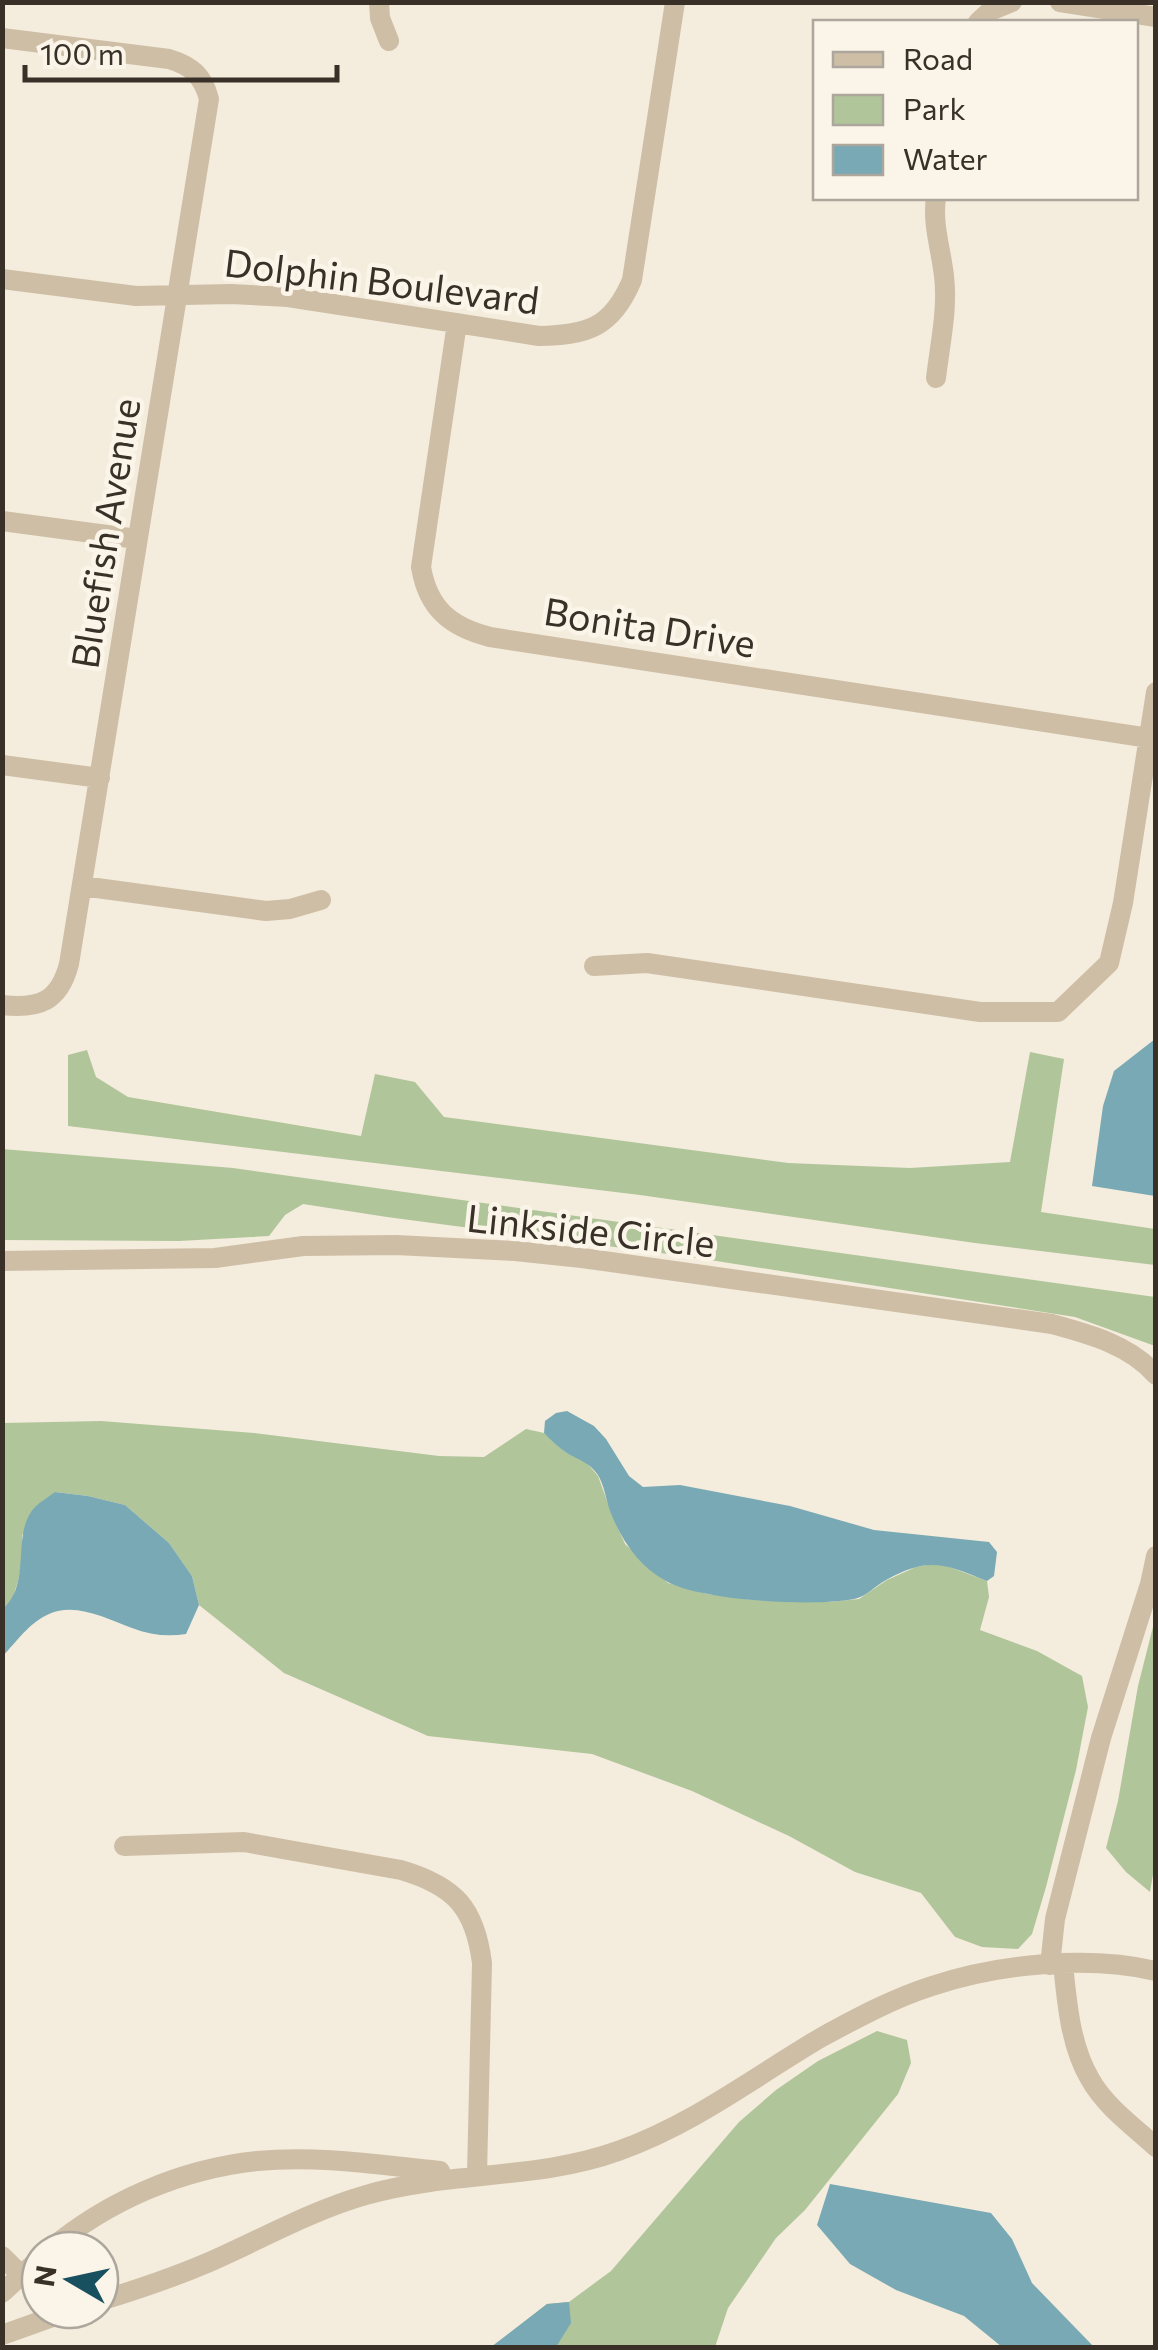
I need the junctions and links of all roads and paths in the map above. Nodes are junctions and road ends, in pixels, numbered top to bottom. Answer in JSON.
{"nodes":[{"id":1,"x":379,"y":2,"type":"edge"},
{"id":2,"x":675,"y":2,"type":"edge"},
{"id":3,"x":1012,"y":2,"type":"edge"},
{"id":4,"x":1060,"y":2,"type":"edge"},
{"id":5,"x":1156,"y":18,"type":"edge"},
{"id":6,"x":980,"y":20,"type":"edge"},
{"id":7,"x":2,"y":38,"type":"edge"},
{"id":8,"x":389,"y":41,"type":"dead end"},
{"id":9,"x":936,"y":200,"type":"edge"},
{"id":10,"x":2,"y":279,"type":"edge"},
{"id":11,"x":176,"y":295,"type":"junction"},
{"id":12,"x":457,"y":323,"type":"junction"},
{"id":13,"x":936,"y":378,"type":"dead end"},
{"id":14,"x":2,"y":521,"type":"edge"},
{"id":15,"x":138,"y":539,"type":"junction"},
{"id":16,"x":1156,"y":692,"type":"edge"},
{"id":17,"x":1148,"y":738,"type":"junction"},
{"id":18,"x":2,"y":764,"type":"edge"},
{"id":19,"x":100,"y":778,"type":"junction"},
{"id":20,"x":82,"y":886,"type":"junction"},
{"id":21,"x":321,"y":900,"type":"dead end"},
{"id":22,"x":594,"y":966,"type":"dead end"},
{"id":23,"x":2,"y":1005,"type":"edge"},
{"id":24,"x":2,"y":1261,"type":"edge"},
{"id":25,"x":1156,"y":1375,"type":"edge"},
{"id":26,"x":1156,"y":1556,"type":"edge"},
{"id":27,"x":124,"y":1846,"type":"dead end"},
{"id":28,"x":1057,"y":1964,"type":"junction"},
{"id":29,"x":1151,"y":1970,"type":"edge"},
{"id":30,"x":1156,"y":2148,"type":"edge"},
{"id":31,"x":477,"y":2175,"type":"junction"},
{"id":32,"x":75,"y":2230,"type":"edge"},
{"id":33,"x":2,"y":2256,"type":"edge"},
{"id":34,"x":20,"y":2274,"type":"edge"},
{"id":35,"x":120,"y":2295,"type":"edge"}],
"edges":[{"from":1,"to":8,"type":"street"},
{"from":2,"to":12,"type":"street","name":"Dolphin Boulevard"},
{"from":3,"to":6,"type":"street"},
{"from":4,"to":5,"type":"street"},
{"from":7,"to":11,"type":"street","name":"Bluefish Avenue"},
{"from":9,"to":13,"type":"street"},
{"from":10,"to":11,"type":"street","name":"Dolphin Boulevard"},
{"from":11,"to":12,"type":"street","name":"Dolphin Boulevard"},
{"from":11,"to":15,"type":"street","name":"Bluefish Avenue"},
{"from":12,"to":17,"type":"street","name":"Bonita Drive"},
{"from":14,"to":15,"type":"street"},
{"from":15,"to":19,"type":"street","name":"Bluefish Avenue"},
{"from":16,"to":17,"type":"street"},
{"from":17,"to":22,"type":"street"},
{"from":18,"to":19,"type":"street"},
{"from":19,"to":20,"type":"street","name":"Bluefish Avenue"},
{"from":20,"to":21,"type":"street"},
{"from":20,"to":23,"type":"street","name":"Bluefish Avenue"},
{"from":24,"to":25,"type":"street","name":"Linkside Circle"},
{"from":26,"to":28,"type":"street"},
{"from":27,"to":31,"type":"street"},
{"from":28,"to":29,"type":"street"},
{"from":28,"to":30,"type":"street"},
{"from":28,"to":31,"type":"street"},
{"from":31,"to":32,"type":"street"},
{"from":31,"to":35,"type":"street"},
{"from":33,"to":34,"type":"street"}]}
